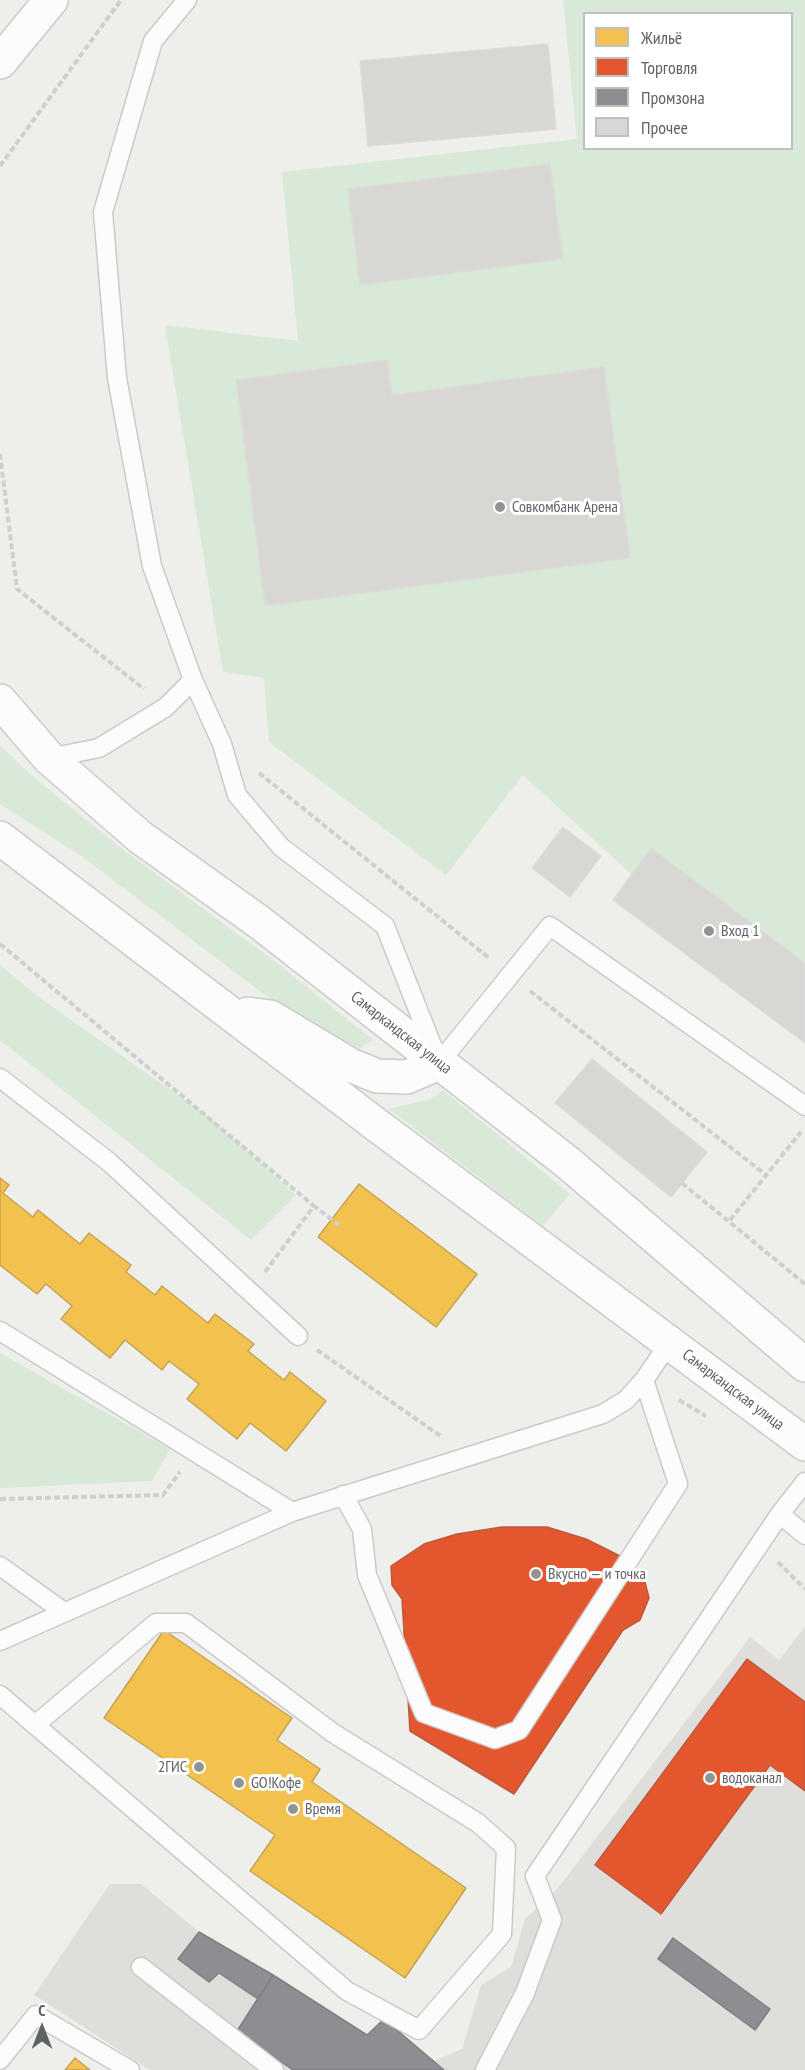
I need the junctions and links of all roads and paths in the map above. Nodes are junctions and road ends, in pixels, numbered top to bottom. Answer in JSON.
{"nodes":[{"id":1,"x":28,"y":0,"type":"edge"},
{"id":2,"x":51,"y":0,"type":"edge"},
{"id":3,"x":121,"y":0,"type":"edge"},
{"id":4,"x":187,"y":0,"type":"edge"},
{"id":5,"x":4,"y":56,"type":"edge"},
{"id":6,"x":0,"y":166,"type":"edge"},
{"id":7,"x":0,"y":454,"type":"edge"},
{"id":8,"x":193,"y":680,"type":"junction"},
{"id":9,"x":0,"y":701,"type":"edge"},
{"id":10,"x":166,"y":707,"type":"junction"},
{"id":11,"x":222,"y":744,"type":"junction"},
{"id":12,"x":49,"y":758,"type":"junction"},
{"id":13,"x":0,"y":838,"type":"edge"},
{"id":14,"x":0,"y":944,"type":"edge"},
{"id":15,"x":510,"y":975,"type":"junction"},
{"id":16,"x":228,"y":1011,"type":"junction"},
{"id":17,"x":439,"y":1063,"type":"junction"},
{"id":18,"x":0,"y":1078,"type":"edge"},
{"id":19,"x":805,"y":1106,"type":"edge"},
{"id":20,"x":805,"y":1127,"type":"edge"},
{"id":21,"x":766,"y":1175,"type":"junction"},
{"id":22,"x":682,"y":1183,"type":"dead end"},
{"id":23,"x":314,"y":1206,"type":"junction"},
{"id":24,"x":730,"y":1220,"type":"junction"},
{"id":25,"x":339,"y":1225,"type":"dead end"},
{"id":26,"x":805,"y":1284,"type":"edge"},
{"id":27,"x":251,"y":1292,"type":"junction"},
{"id":28,"x":0,"y":1331,"type":"edge"},
{"id":29,"x":298,"y":1336,"type":"joint"},
{"id":30,"x":670,"y":1342,"type":"junction"},
{"id":31,"x":805,"y":1365,"type":"edge"},
{"id":32,"x":644,"y":1380,"type":"junction"},
{"id":33,"x":805,"y":1444,"type":"edge"},
{"id":34,"x":195,"y":1452,"type":"junction"},
{"id":35,"x":470,"y":1456,"type":"junction"},
{"id":36,"x":805,"y":1482,"type":"edge"},
{"id":37,"x":343,"y":1495,"type":"junction"},
{"id":38,"x":0,"y":1499,"type":"edge"},
{"id":39,"x":291,"y":1512,"type":"junction"},
{"id":40,"x":780,"y":1515,"type":"junction"},
{"id":41,"x":805,"y":1535,"type":"edge"},
{"id":42,"x":0,"y":1566,"type":"edge"},
{"id":43,"x":64,"y":1612,"type":"junction"},
{"id":44,"x":0,"y":1641,"type":"edge"},
{"id":45,"x":0,"y":1695,"type":"edge"},
{"id":46,"x":35,"y":1725,"type":"junction"},
{"id":47,"x":141,"y":1967,"type":"dead end"},
{"id":48,"x":0,"y":2060,"type":"edge"},
{"id":49,"x":130,"y":2070,"type":"edge"},
{"id":50,"x":274,"y":2070,"type":"edge"},
{"id":51,"x":485,"y":2070,"type":"edge"}],
"edges":[{"from":1,"to":5,"type":"lane"},
{"from":2,"to":5,"type":"main road"},
{"from":3,"to":6,"type":"path"},
{"from":4,"to":8,"type":"lane"},
{"from":7,"to":10,"type":"path"},
{"from":8,"to":10,"type":"lane"},
{"from":8,"to":11,"type":"lane"},
{"from":9,"to":12,"type":"main road","name":"Самаркандская улица"},
{"from":10,"to":12,"type":"lane"},
{"from":11,"to":15,"type":"path"},
{"from":11,"to":17,"type":"lane"},
{"from":12,"to":17,"type":"main road","name":"Самаркандская улица"},
{"from":13,"to":16,"type":"main road","name":"Самаркандская улица"},
{"from":14,"to":23,"type":"path"},
{"from":15,"to":17,"type":"lane"},
{"from":15,"to":19,"type":"lane"},
{"from":15,"to":21,"type":"path"},
{"from":16,"to":17,"type":"main road"},
{"from":16,"to":30,"type":"main road","name":"Самаркандская улица"},
{"from":17,"to":31,"type":"main road","name":"Самаркандская улица"},
{"from":18,"to":27,"type":"lane"},
{"from":20,"to":21,"type":"path"},
{"from":21,"to":24,"type":"path"},
{"from":22,"to":24,"type":"path"},
{"from":23,"to":25,"type":"path"},
{"from":23,"to":27,"type":"path"},
{"from":24,"to":26,"type":"path"},
{"from":27,"to":29,"type":"lane"},
{"from":28,"to":34,"type":"lane"},
{"from":29,"to":35,"type":"path"},
{"from":30,"to":32,"type":"lane"},
{"from":30,"to":33,"type":"main road","name":"Самаркандская улица"},
{"from":32,"to":35,"type":"lane"},
{"from":32,"to":37,"type":"lane"},
{"from":34,"to":38,"type":"path"},
{"from":34,"to":39,"type":"lane"},
{"from":35,"to":37,"type":"lane"},
{"from":36,"to":40,"type":"lane"},
{"from":37,"to":39,"type":"lane"},
{"from":39,"to":43,"type":"lane"},
{"from":40,"to":41,"type":"lane"},
{"from":40,"to":51,"type":"lane"},
{"from":42,"to":43,"type":"lane"},
{"from":43,"to":44,"type":"lane"},
{"from":45,"to":46,"type":"lane"},
{"from":46,"to":46,"type":"lane"},
{"from":47,"to":50,"type":"lane"},
{"from":48,"to":49,"type":"lane"}]}
